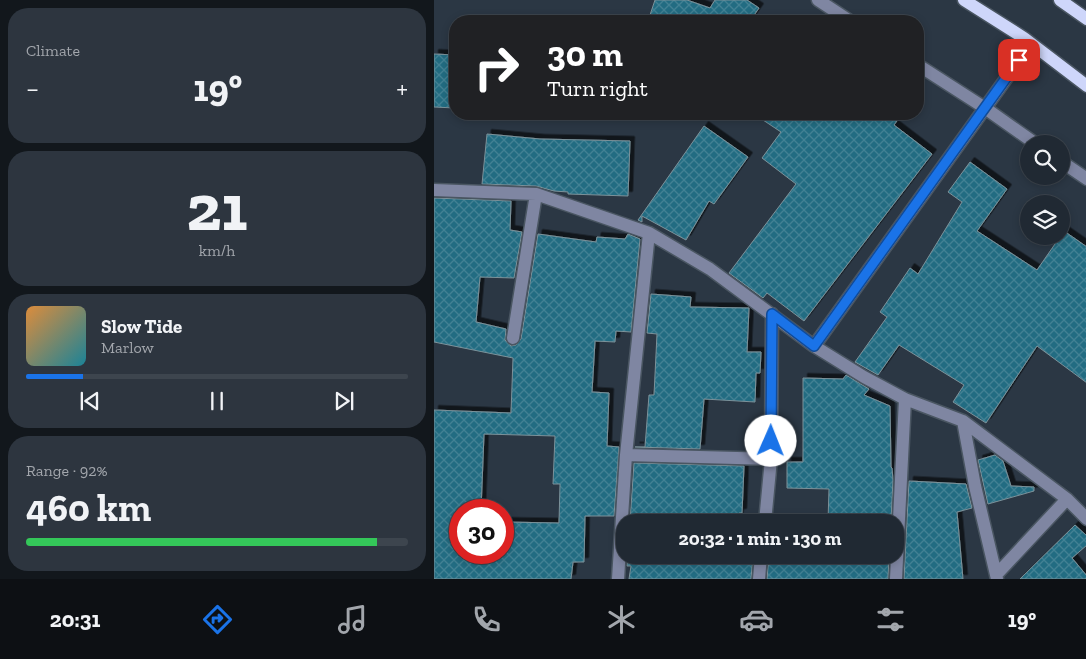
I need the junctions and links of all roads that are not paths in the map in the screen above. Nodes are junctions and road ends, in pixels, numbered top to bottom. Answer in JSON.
{"nodes":[{"id":1,"x":818,"y":0,"type":"edge"},
{"id":2,"x":964,"y":0,"type":"edge"},
{"id":3,"x":1061,"y":0,"type":"edge"},
{"id":4,"x":841,"y":15,"type":"edge"},
{"id":5,"x":1086,"y":19,"type":"edge"},
{"id":6,"x":1031,"y":44,"type":"junction"},
{"id":7,"x":924,"y":69,"type":"edge"},
{"id":8,"x":1086,"y":86,"type":"edge"},
{"id":9,"x":985,"y":108,"type":"junction"},
{"id":10,"x":1023,"y":135,"type":"edge"},
{"id":11,"x":1070,"y":168,"type":"edge"},
{"id":12,"x":1086,"y":179,"type":"edge"},
{"id":13,"x":434,"y":190,"type":"edge"},
{"id":14,"x":536,"y":194,"type":"junction"},
{"id":15,"x":649,"y":233,"type":"junction"},
{"id":16,"x":772,"y":314,"type":"junction"},
{"id":17,"x":513,"y":338,"type":"dead end"},
{"id":18,"x":814,"y":346,"type":"junction"},
{"id":19,"x":905,"y":399,"type":"junction"},
{"id":20,"x":963,"y":422,"type":"junction"},
{"id":21,"x":626,"y":455,"type":"junction"},
{"id":22,"x":771,"y":459,"type":"junction"},
{"id":23,"x":1067,"y":499,"type":"junction"},
{"id":24,"x":766,"y":514,"type":"edge"},
{"id":25,"x":1086,"y":519,"type":"edge"},
{"id":26,"x":760,"y":564,"type":"edge"},
{"id":27,"x":996,"y":577,"type":"edge"},
{"id":28,"x":618,"y":579,"type":"edge"},
{"id":29,"x":759,"y":579,"type":"edge"},
{"id":30,"x":896,"y":579,"type":"edge"}],
"edges":[{"from":1,"to":4,"type":"street"},
{"from":2,"to":6,"type":"main road"},
{"from":3,"to":5,"type":"main road"},
{"from":6,"to":8,"type":"main road"},
{"from":6,"to":9,"type":"street"},
{"from":7,"to":9,"type":"street"},
{"from":9,"to":10,"type":"street"},
{"from":9,"to":18,"type":"street"},
{"from":11,"to":12,"type":"street"},
{"from":13,"to":14,"type":"street"},
{"from":14,"to":15,"type":"street"},
{"from":14,"to":17,"type":"street"},
{"from":15,"to":16,"type":"street"},
{"from":15,"to":21,"type":"street"},
{"from":16,"to":18,"type":"street"},
{"from":16,"to":22,"type":"street"},
{"from":18,"to":19,"type":"street"},
{"from":19,"to":20,"type":"street"},
{"from":19,"to":30,"type":"street"},
{"from":20,"to":23,"type":"street"},
{"from":20,"to":27,"type":"street"},
{"from":21,"to":22,"type":"street"},
{"from":21,"to":28,"type":"street"},
{"from":22,"to":24,"type":"street"},
{"from":23,"to":25,"type":"street"},
{"from":23,"to":27,"type":"street"},
{"from":26,"to":29,"type":"street"}]}
